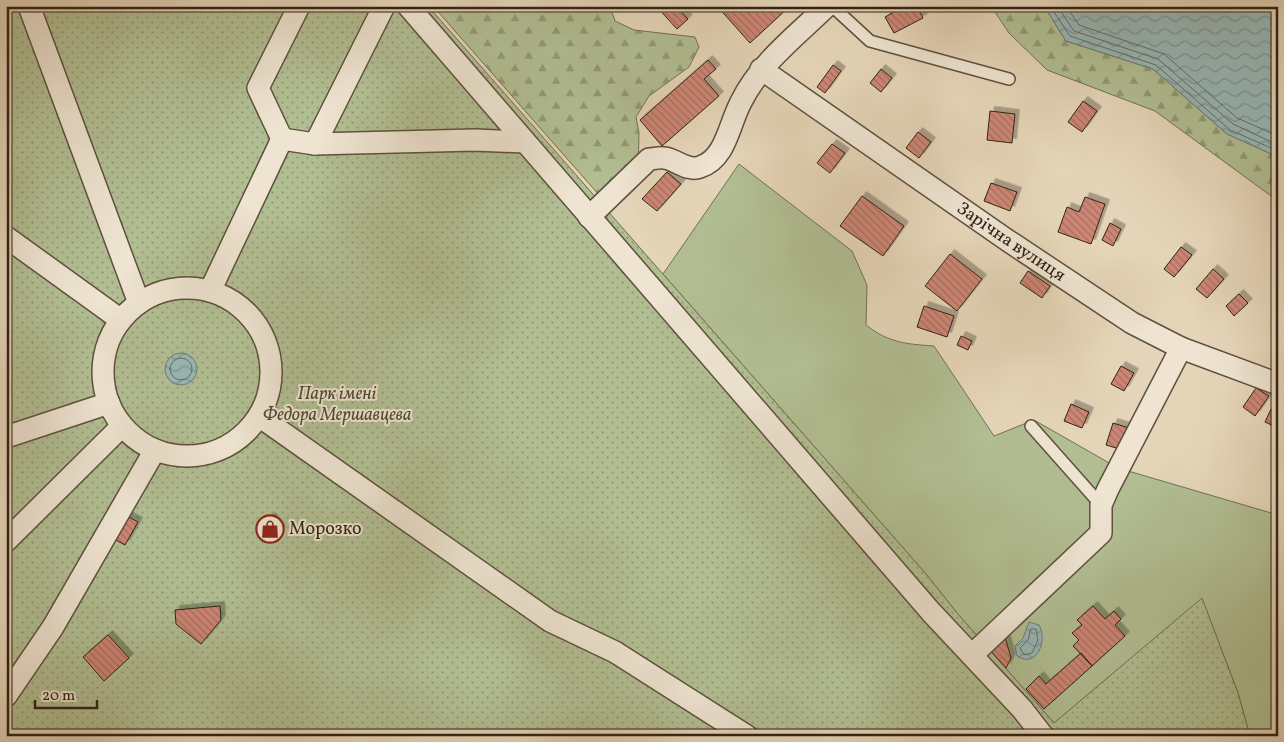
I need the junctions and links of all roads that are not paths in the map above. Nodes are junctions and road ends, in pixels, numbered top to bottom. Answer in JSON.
{"nodes":[{"id":1,"x":29,"y":6,"type":"edge"},
{"id":2,"x":299,"y":6,"type":"edge"},
{"id":3,"x":384,"y":6,"type":"edge"},
{"id":4,"x":408,"y":6,"type":"edge"},
{"id":5,"x":826,"y":6,"type":"edge"},
{"id":6,"x":832,"y":6,"type":"edge"},
{"id":7,"x":761,"y":70,"type":"junction"},
{"id":8,"x":1009,"y":79,"type":"dead end"},
{"id":9,"x":282,"y":139,"type":"junction"},
{"id":10,"x":525,"y":142,"type":"junction"},
{"id":11,"x":315,"y":144,"type":"junction"},
{"id":12,"x":589,"y":217,"type":"junction"},
{"id":13,"x":6,"y":238,"type":"edge"},
{"id":14,"x":210,"y":291,"type":"junction"},
{"id":15,"x":139,"y":303,"type":"junction"},
{"id":16,"x":121,"y":320,"type":"junction"},
{"id":17,"x":1181,"y":348,"type":"junction"},
{"id":18,"x":1278,"y":384,"type":"edge"},
{"id":19,"x":109,"y":403,"type":"junction"},
{"id":20,"x":260,"y":416,"type":"junction"},
{"id":21,"x":122,"y":426,"type":"junction"},
{"id":22,"x":1031,"y":426,"type":"dead end"},
{"id":23,"x":6,"y":437,"type":"edge"},
{"id":24,"x":155,"y":450,"type":"junction"},
{"id":25,"x":1102,"y":505,"type":"junction"},
{"id":26,"x":6,"y":541,"type":"edge"},
{"id":27,"x":972,"y":655,"type":"junction"},
{"id":28,"x":6,"y":696,"type":"edge"},
{"id":29,"x":747,"y":736,"type":"edge"},
{"id":30,"x":1043,"y":736,"type":"edge"}],
"edges":[{"from":1,"to":15,"type":"street"},
{"from":2,"to":9,"type":"street"},
{"from":3,"to":11,"type":"street"},
{"from":4,"to":10,"type":"street"},
{"from":5,"to":7,"type":"street"},
{"from":6,"to":8,"type":"lane"},
{"from":7,"to":12,"type":"street"},
{"from":7,"to":17,"type":"street","name":"Зарічна вулиця"},
{"from":9,"to":11,"type":"street"},
{"from":9,"to":14,"type":"street"},
{"from":10,"to":11,"type":"street"},
{"from":10,"to":12,"type":"street"},
{"from":12,"to":27,"type":"street"},
{"from":13,"to":16,"type":"street"},
{"from":14,"to":15,"type":"street"},
{"from":14,"to":20,"type":"street"},
{"from":15,"to":16,"type":"street"},
{"from":16,"to":19,"type":"street"},
{"from":17,"to":18,"type":"street","name":"Зарічна вулиця"},
{"from":17,"to":25,"type":"street"},
{"from":19,"to":21,"type":"street"},
{"from":19,"to":23,"type":"street"},
{"from":20,"to":24,"type":"street"},
{"from":20,"to":29,"type":"street"},
{"from":21,"to":24,"type":"street"},
{"from":21,"to":26,"type":"street"},
{"from":22,"to":25,"type":"lane"},
{"from":24,"to":28,"type":"street"},
{"from":25,"to":27,"type":"street"},
{"from":27,"to":30,"type":"street"}]}
